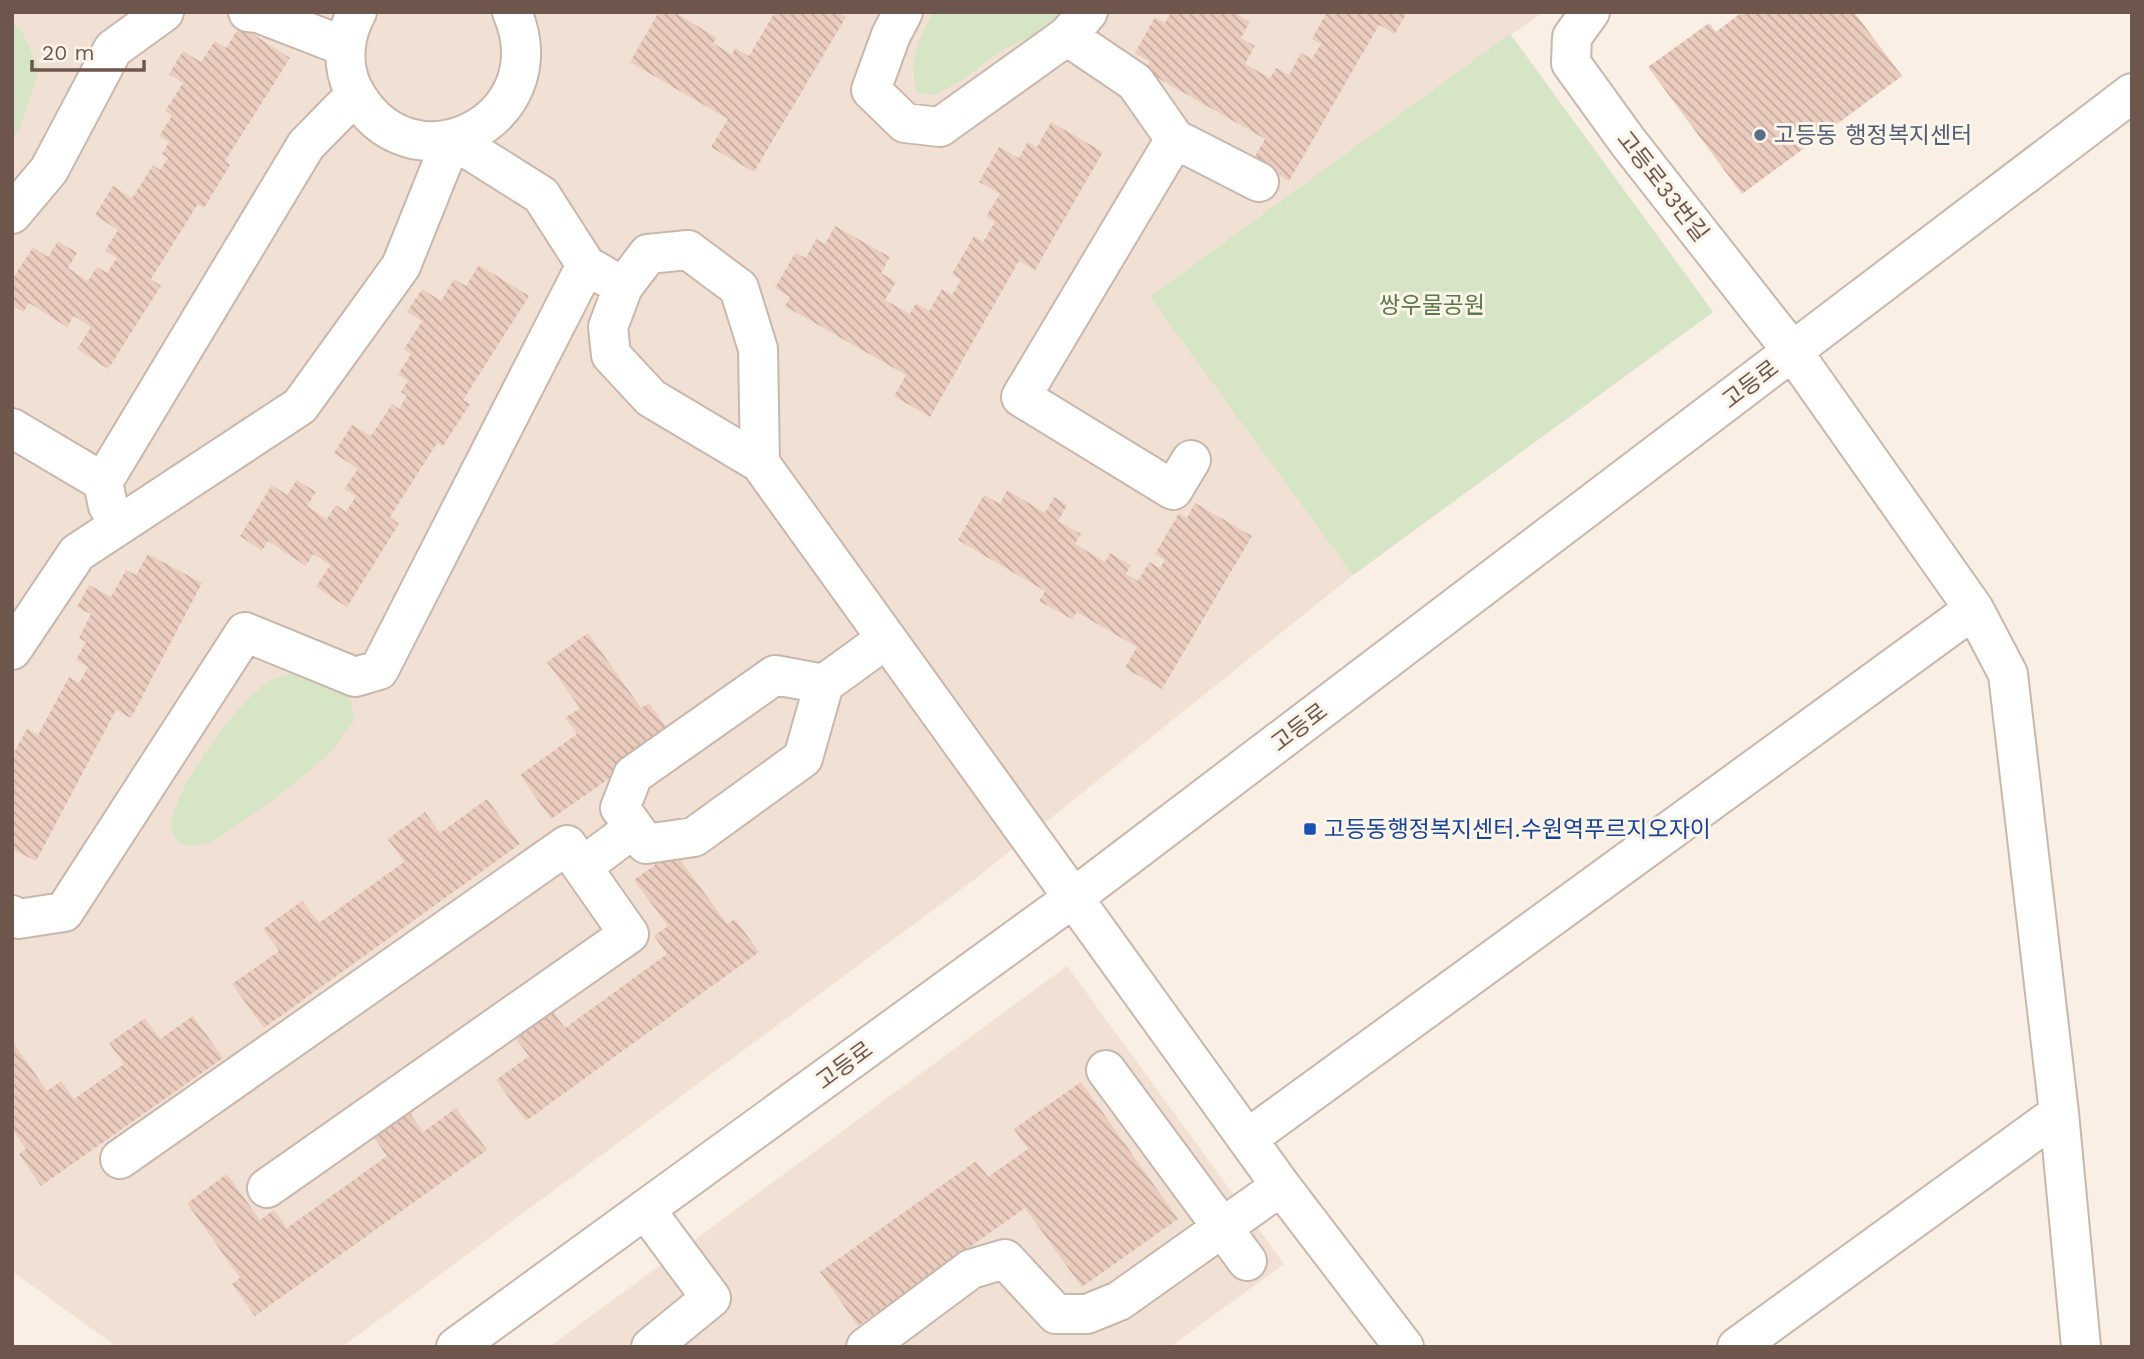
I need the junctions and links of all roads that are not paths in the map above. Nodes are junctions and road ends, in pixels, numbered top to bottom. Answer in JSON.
{"nodes":[{"id":1,"x":248,"y":12,"type":"edge"},
{"id":2,"x":512,"y":12,"type":"edge"},
{"id":3,"x":903,"y":12,"type":"edge"},
{"id":4,"x":1590,"y":12,"type":"edge"},
{"id":5,"x":155,"y":14,"type":"edge"},
{"id":6,"x":1077,"y":24,"type":"edge"},
{"id":7,"x":351,"y":29,"type":"edge"},
{"id":8,"x":2132,"y":93,"type":"edge"},
{"id":9,"x":356,"y":94,"type":"junction"},
{"id":10,"x":452,"y":139,"type":"junction"},
{"id":11,"x":1175,"y":139,"type":"junction"},
{"id":12,"x":1259,"y":182,"type":"dead end"},
{"id":13,"x":12,"y":214,"type":"edge"},
{"id":14,"x":586,"y":265,"type":"junction"},
{"id":15,"x":624,"y":287,"type":"junction"},
{"id":16,"x":1793,"y":352,"type":"junction"},
{"id":17,"x":12,"y":428,"type":"edge"},
{"id":18,"x":1191,"y":460,"type":"dead end"},
{"id":19,"x":760,"y":463,"type":"junction"},
{"id":20,"x":103,"y":482,"type":"junction"},
{"id":21,"x":112,"y":528,"type":"junction"},
{"id":22,"x":1974,"y":609,"type":"junction"},
{"id":23,"x":886,"y":639,"type":"junction"},
{"id":24,"x":12,"y":650,"type":"edge"},
{"id":25,"x":824,"y":684,"type":"junction"},
{"id":26,"x":634,"y":828,"type":"junction"},
{"id":27,"x":582,"y":867,"type":"junction"},
{"id":28,"x":1073,"y":898,"type":"junction"},
{"id":29,"x":12,"y":915,"type":"edge"},
{"id":30,"x":1106,"y":1070,"type":"dead end"},
{"id":31,"x":2059,"y":1113,"type":"junction"},
{"id":32,"x":1247,"y":1139,"type":"junction"},
{"id":33,"x":121,"y":1159,"type":"dead end"},
{"id":34,"x":1281,"y":1186,"type":"junction"},
{"id":35,"x":267,"y":1188,"type":"dead end"},
{"id":36,"x":645,"y":1209,"type":"junction"},
{"id":37,"x":1221,"y":1228,"type":"junction"},
{"id":38,"x":1247,"y":1261,"type":"dead end"},
{"id":39,"x":456,"y":1347,"type":"edge"},
{"id":40,"x":651,"y":1347,"type":"edge"},
{"id":41,"x":866,"y":1347,"type":"edge"},
{"id":42,"x":1404,"y":1347,"type":"edge"},
{"id":43,"x":1737,"y":1347,"type":"edge"},
{"id":44,"x":2081,"y":1347,"type":"edge"}],
"edges":[{"from":1,"to":7,"type":"street"},
{"from":2,"to":10,"type":"street"},
{"from":3,"to":6,"type":"street"},
{"from":4,"to":16,"type":"street","name":"고등로33번길"},
{"from":5,"to":13,"type":"street"},
{"from":6,"to":11,"type":"street"},
{"from":7,"to":9,"type":"street"},
{"from":8,"to":16,"type":"street","name":"고등로"},
{"from":9,"to":10,"type":"street"},
{"from":9,"to":20,"type":"street"},
{"from":10,"to":14,"type":"street"},
{"from":10,"to":21,"type":"street"},
{"from":11,"to":12,"type":"street"},
{"from":11,"to":18,"type":"street"},
{"from":14,"to":15,"type":"street"},
{"from":14,"to":29,"type":"street"},
{"from":15,"to":19,"type":"street"},
{"from":15,"to":19,"type":"street"},
{"from":16,"to":22,"type":"street","name":"고등로33번길"},
{"from":16,"to":28,"type":"street","name":"고등로"},
{"from":17,"to":20,"type":"street"},
{"from":19,"to":23,"type":"street"},
{"from":20,"to":21,"type":"street"},
{"from":21,"to":24,"type":"street"},
{"from":22,"to":31,"type":"street","name":"고등로33번길"},
{"from":22,"to":32,"type":"street"},
{"from":23,"to":25,"type":"street"},
{"from":23,"to":28,"type":"street"},
{"from":25,"to":26,"type":"street"},
{"from":25,"to":26,"type":"street"},
{"from":26,"to":27,"type":"street"},
{"from":27,"to":33,"type":"street"},
{"from":27,"to":35,"type":"street"},
{"from":28,"to":32,"type":"street"},
{"from":28,"to":36,"type":"street","name":"고등로"},
{"from":30,"to":37,"type":"street"},
{"from":31,"to":43,"type":"street"},
{"from":31,"to":44,"type":"street","name":"고등로33번길"},
{"from":32,"to":34,"type":"street"},
{"from":34,"to":37,"type":"street"},
{"from":34,"to":42,"type":"street"},
{"from":36,"to":39,"type":"street","name":"고등로"},
{"from":36,"to":40,"type":"street"},
{"from":37,"to":38,"type":"street"},
{"from":37,"to":41,"type":"street"}]}
